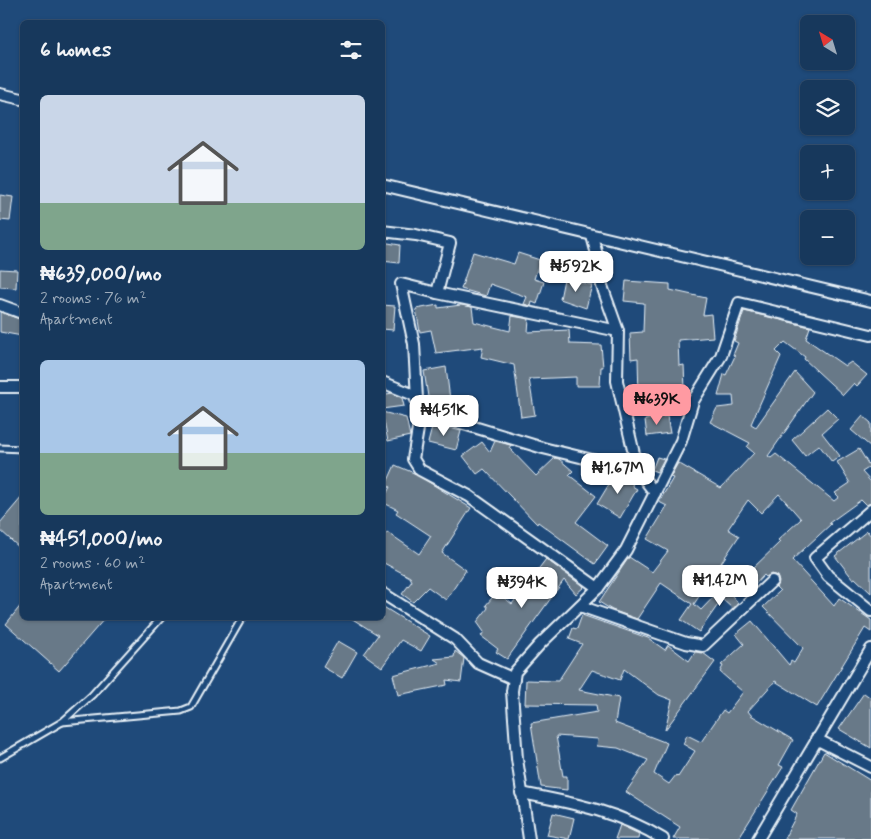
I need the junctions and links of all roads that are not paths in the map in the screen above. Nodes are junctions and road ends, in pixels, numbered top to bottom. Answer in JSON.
{"nodes":[{"id":1,"x":0,"y":94,"type":"edge"},
{"id":2,"x":20,"y":99,"type":"edge"},
{"id":3,"x":385,"y":186,"type":"edge"},
{"id":4,"x":385,"y":231,"type":"edge"},
{"id":5,"x":592,"y":236,"type":"junction"},
{"id":6,"x":437,"y":293,"type":"junction"},
{"id":7,"x":871,"y":301,"type":"edge"},
{"id":8,"x":0,"y":305,"type":"edge"},
{"id":9,"x":20,"y":312,"type":"edge"},
{"id":10,"x":618,"y":331,"type":"junction"},
{"id":11,"x":871,"y":335,"type":"edge"},
{"id":12,"x":385,"y":383,"type":"edge"},
{"id":13,"x":0,"y":387,"type":"edge"},
{"id":14,"x":20,"y":387,"type":"edge"},
{"id":15,"x":418,"y":399,"type":"junction"},
{"id":16,"x":421,"y":411,"type":"junction"},
{"id":17,"x":0,"y":448,"type":"edge"},
{"id":18,"x":20,"y":449,"type":"edge"},
{"id":19,"x":638,"y":471,"type":"junction"},
{"id":20,"x":655,"y":493,"type":"junction"},
{"id":21,"x":871,"y":510,"type":"edge"},
{"id":22,"x":772,"y":582,"type":"dead end"},
{"id":23,"x":598,"y":588,"type":"junction"},
{"id":24,"x":385,"y":595,"type":"edge"},
{"id":25,"x":580,"y":606,"type":"junction"},
{"id":26,"x":871,"y":612,"type":"edge"},
{"id":27,"x":159,"y":620,"type":"edge"},
{"id":28,"x":241,"y":620,"type":"edge"},
{"id":29,"x":871,"y":649,"type":"edge"},
{"id":30,"x":514,"y":679,"type":"junction"},
{"id":31,"x":62,"y":722,"type":"junction"},
{"id":32,"x":816,"y":739,"type":"junction"},
{"id":33,"x":0,"y":758,"type":"edge"},
{"id":34,"x":871,"y":768,"type":"edge"},
{"id":35,"x":521,"y":793,"type":"junction"},
{"id":36,"x":529,"y":839,"type":"edge"},
{"id":37,"x":663,"y":839,"type":"edge"},
{"id":38,"x":758,"y":839,"type":"edge"}],
"edges":[{"from":1,"to":2,"type":"street"},
{"from":3,"to":5,"type":"street"},
{"from":4,"to":6,"type":"street"},
{"from":5,"to":7,"type":"street"},
{"from":5,"to":10,"type":"street"},
{"from":6,"to":10,"type":"street"},
{"from":6,"to":15,"type":"street"},
{"from":8,"to":9,"type":"street"},
{"from":10,"to":19,"type":"street"},
{"from":11,"to":20,"type":"street"},
{"from":12,"to":15,"type":"street"},
{"from":13,"to":14,"type":"street"},
{"from":15,"to":16,"type":"street"},
{"from":16,"to":19,"type":"street"},
{"from":16,"to":23,"type":"street"},
{"from":17,"to":18,"type":"lane"},
{"from":19,"to":20,"type":"street"},
{"from":20,"to":23,"type":"street"},
{"from":21,"to":26,"type":"street"},
{"from":22,"to":25,"type":"street"},
{"from":23,"to":25,"type":"street"},
{"from":24,"to":30,"type":"street"},
{"from":25,"to":30,"type":"street"},
{"from":27,"to":31,"type":"lane"},
{"from":28,"to":31,"type":"lane"},
{"from":29,"to":32,"type":"street"},
{"from":30,"to":35,"type":"street"},
{"from":31,"to":33,"type":"lane"},
{"from":32,"to":34,"type":"street"},
{"from":32,"to":38,"type":"street"},
{"from":35,"to":36,"type":"street"},
{"from":35,"to":37,"type":"street"}]}
